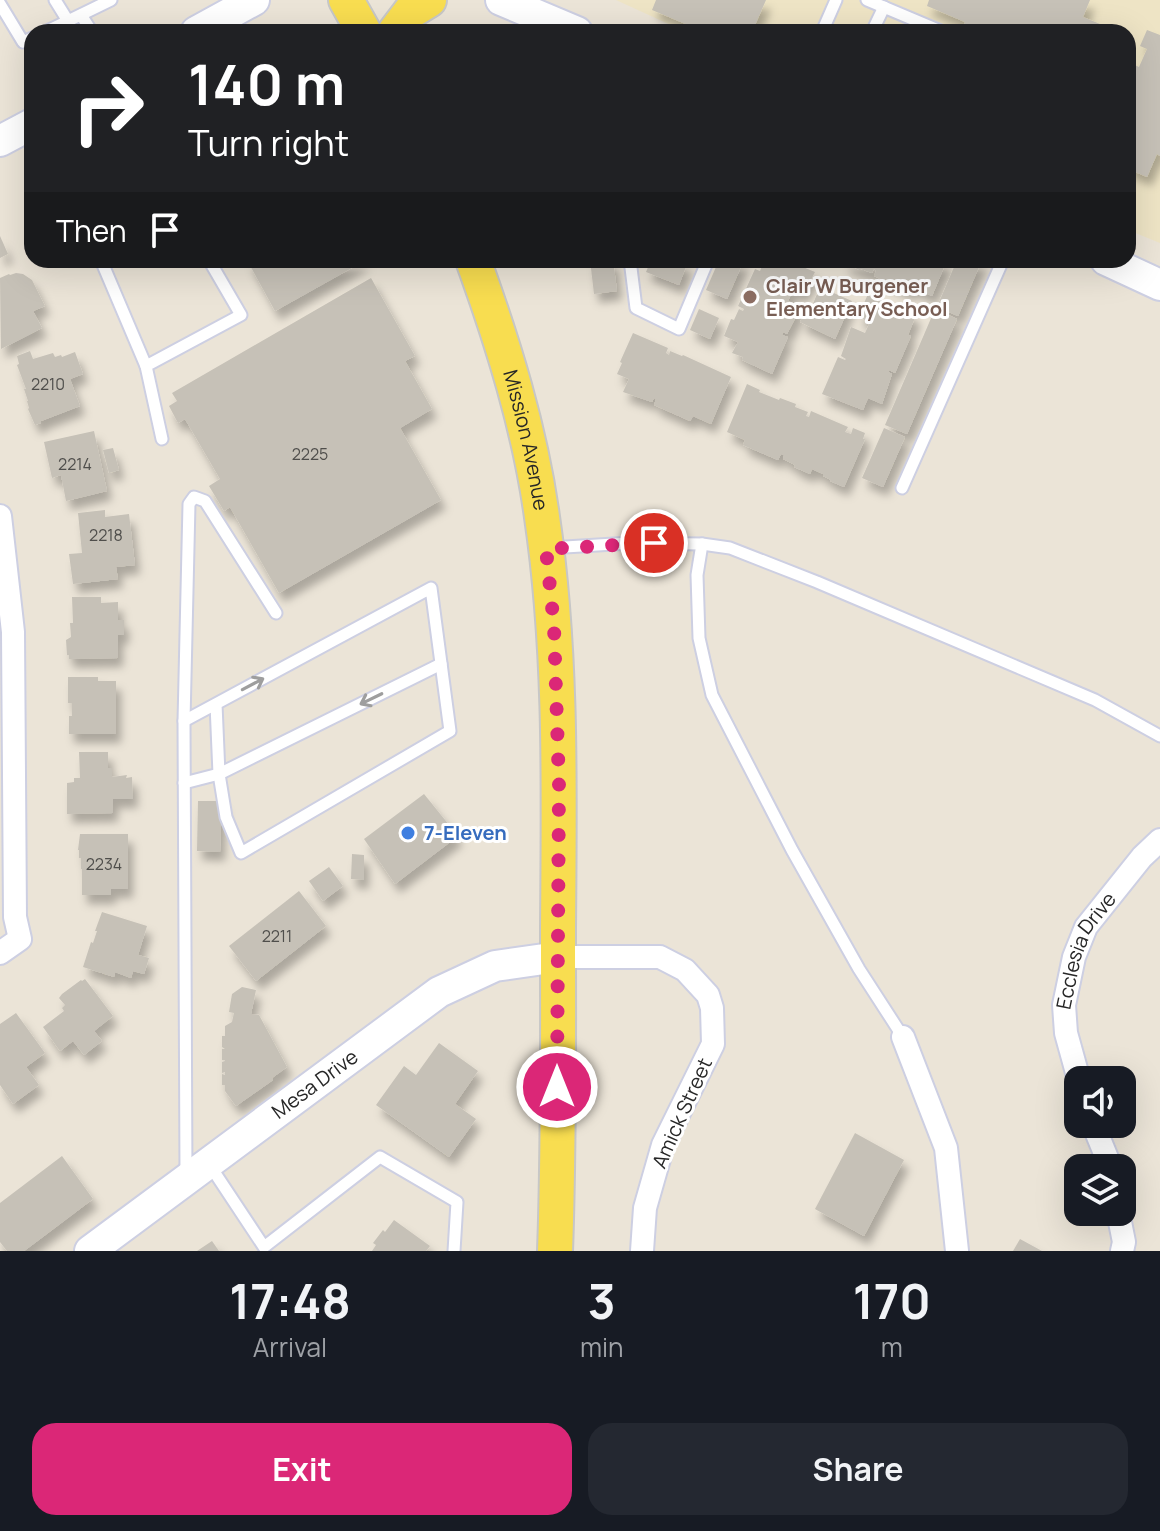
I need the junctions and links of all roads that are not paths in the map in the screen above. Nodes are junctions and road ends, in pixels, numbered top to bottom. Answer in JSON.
{"nodes":[{"id":1,"x":55,"y":0,"type":"edge"},
{"id":2,"x":111,"y":0,"type":"edge"},
{"id":3,"x":254,"y":0,"type":"edge"},
{"id":4,"x":346,"y":0,"type":"edge"},
{"id":5,"x":429,"y":0,"type":"edge"},
{"id":6,"x":836,"y":0,"type":"edge"},
{"id":7,"x":867,"y":0,"type":"edge"},
{"id":8,"x":0,"y":4,"type":"edge"},
{"id":9,"x":529,"y":7,"type":"edge"},
{"id":10,"x":884,"y":7,"type":"junction"},
{"id":11,"x":81,"y":15,"type":"junction"},
{"id":12,"x":68,"y":21,"type":"junction"},
{"id":13,"x":62,"y":24,"type":"edge"},
{"id":14,"x":87,"y":24,"type":"edge"},
{"id":15,"x":210,"y":24,"type":"edge"},
{"id":16,"x":360,"y":24,"type":"edge"},
{"id":17,"x":401,"y":24,"type":"edge"},
{"id":18,"x":562,"y":24,"type":"edge"},
{"id":19,"x":826,"y":24,"type":"edge"},
{"id":20,"x":876,"y":24,"type":"edge"},
{"id":21,"x":924,"y":24,"type":"edge"},
{"id":22,"x":24,"y":42,"type":"edge"},
{"id":23,"x":104,"y":268,"type":"edge"},
{"id":24,"x":214,"y":268,"type":"edge"},
{"id":25,"x":476,"y":268,"type":"edge"},
{"id":26,"x":631,"y":268,"type":"edge"},
{"id":27,"x":705,"y":268,"type":"edge"},
{"id":28,"x":999,"y":268,"type":"edge"},
{"id":29,"x":1123,"y":268,"type":"edge"},
{"id":30,"x":1160,"y":285,"type":"edge"},
{"id":31,"x":146,"y":366,"type":"junction"},
{"id":32,"x":162,"y":439,"type":"dead end"},
{"id":33,"x":902,"y":488,"type":"dead end"},
{"id":34,"x":0,"y":516,"type":"edge"},
{"id":35,"x":702,"y":544,"type":"junction"},
{"id":36,"x":546,"y":549,"type":"junction"},
{"id":37,"x":276,"y":613,"type":"dead end"},
{"id":38,"x":441,"y":664,"type":"junction"},
{"id":39,"x":216,"y":704,"type":"junction"},
{"id":40,"x":184,"y":721,"type":"junction"},
{"id":41,"x":1160,"y":736,"type":"edge"},
{"id":42,"x":219,"y":774,"type":"junction"},
{"id":43,"x":184,"y":783,"type":"junction"},
{"id":44,"x":1160,"y":840,"type":"edge"},
{"id":45,"x":0,"y":953,"type":"edge"},
{"id":46,"x":558,"y":957,"type":"junction"},
{"id":47,"x":903,"y":1037,"type":"joint"},
{"id":48,"x":1075,"y":1066,"type":"edge"},
{"id":49,"x":197,"y":1172,"type":"junction"},
{"id":50,"x":1121,"y":1226,"type":"edge"},
{"id":51,"x":90,"y":1251,"type":"edge"},
{"id":52,"x":454,"y":1251,"type":"edge"},
{"id":53,"x":555,"y":1251,"type":"edge"},
{"id":54,"x":642,"y":1251,"type":"edge"},
{"id":55,"x":957,"y":1251,"type":"edge"},
{"id":56,"x":1122,"y":1251,"type":"edge"}],
"edges":[{"from":1,"to":12,"type":"lane"},
{"from":2,"to":11,"type":"lane"},
{"from":3,"to":15,"type":"main road"},
{"from":4,"to":16,"type":"main road"},
{"from":5,"to":17,"type":"main road"},
{"from":6,"to":19,"type":"lane"},
{"from":7,"to":10,"type":"lane"},
{"from":8,"to":22,"type":"lane"},
{"from":9,"to":18,"type":"main road"},
{"from":10,"to":20,"type":"lane"},
{"from":10,"to":21,"type":"lane"},
{"from":11,"to":12,"type":"lane"},
{"from":11,"to":14,"type":"lane"},
{"from":12,"to":13,"type":"lane"},
{"from":23,"to":31,"type":"lane"},
{"from":24,"to":31,"type":"lane"},
{"from":25,"to":36,"type":"main road","name":"Mission Avenue"},
{"from":26,"to":27,"type":"lane"},
{"from":28,"to":33,"type":"lane"},
{"from":29,"to":30,"type":"main road"},
{"from":31,"to":32,"type":"lane"},
{"from":34,"to":45,"type":"street"},
{"from":35,"to":36,"type":"lane"},
{"from":35,"to":41,"type":"lane"},
{"from":35,"to":47,"type":"lane"},
{"from":36,"to":46,"type":"main road","name":"Mission Avenue"},
{"from":37,"to":40,"type":"lane"},
{"from":39,"to":38,"type":"lane","one_way":true},
{"from":38,"to":42,"type":"lane","one_way":true},
{"from":38,"to":42,"type":"lane"},
{"from":39,"to":40,"type":"lane"},
{"from":39,"to":42,"type":"lane"},
{"from":40,"to":43,"type":"lane"},
{"from":42,"to":43,"type":"lane"},
{"from":43,"to":49,"type":"lane"},
{"from":44,"to":48,"type":"street","name":"Ecclesia Drive"},
{"from":46,"to":49,"type":"main road","name":"Mesa Drive"},
{"from":46,"to":53,"type":"main road","name":"Mission Avenue"},
{"from":46,"to":54,"type":"street","name":"Amick Street"},
{"from":47,"to":55,"type":"street"},
{"from":49,"to":51,"type":"main road","name":"Mesa Drive"},
{"from":49,"to":52,"type":"lane"},
{"from":50,"to":56,"type":"street"}]}
